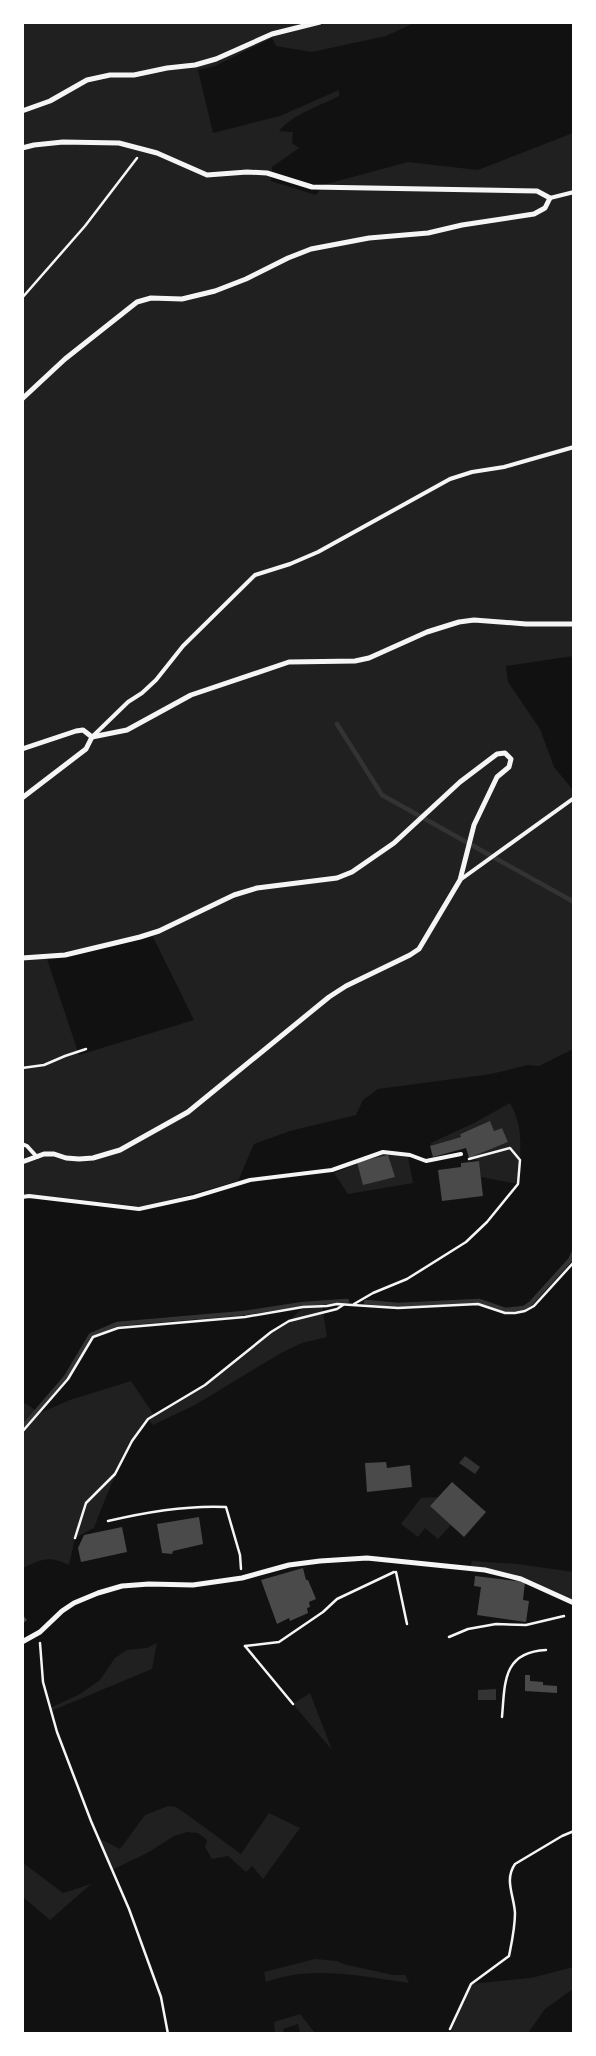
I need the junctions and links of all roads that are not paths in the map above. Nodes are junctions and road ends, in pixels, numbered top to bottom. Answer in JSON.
{"nodes":[{"id":1,"x":320,"y":22,"type":"edge"},
{"id":2,"x":22,"y":111,"type":"edge"},
{"id":3,"x":22,"y":148,"type":"edge"},
{"id":4,"x":574,"y":192,"type":"edge"},
{"id":5,"x":550,"y":198,"type":"junction"},
{"id":6,"x":22,"y":399,"type":"edge"},
{"id":7,"x":574,"y":447,"type":"edge"},
{"id":8,"x":574,"y":624,"type":"edge"},
{"id":9,"x":92,"y":736,"type":"junction"},
{"id":10,"x":22,"y":749,"type":"edge"},
{"id":11,"x":22,"y":798,"type":"edge"},
{"id":12,"x":574,"y":798,"type":"edge"},
{"id":13,"x":460,"y":880,"type":"junction"},
{"id":14,"x":22,"y":958,"type":"edge"},
{"id":15,"x":22,"y":1144,"type":"edge"},
{"id":16,"x":461,"y":1154,"type":"road end"},
{"id":17,"x":37,"y":1157,"type":"junction"},
{"id":18,"x":22,"y":1162,"type":"edge"},
{"id":19,"x":22,"y":1197,"type":"edge"},
{"id":20,"x":574,"y":1603,"type":"edge"},
{"id":21,"x":22,"y":1642,"type":"edge"}],
"edges":[{"from":1,"to":2,"type":"street"},
{"from":3,"to":5,"type":"street"},
{"from":4,"to":5,"type":"lane"},
{"from":5,"to":6,"type":"street"},
{"from":7,"to":9,"type":"lane"},
{"from":8,"to":9,"type":"street"},
{"from":9,"to":10,"type":"street"},
{"from":9,"to":11,"type":"street"},
{"from":12,"to":13,"type":"lane"},
{"from":13,"to":14,"type":"street"},
{"from":13,"to":17,"type":"street"},
{"from":15,"to":17,"type":"lane"},
{"from":16,"to":19,"type":"lane"},
{"from":17,"to":18,"type":"street"},
{"from":20,"to":21,"type":"street"}]}
